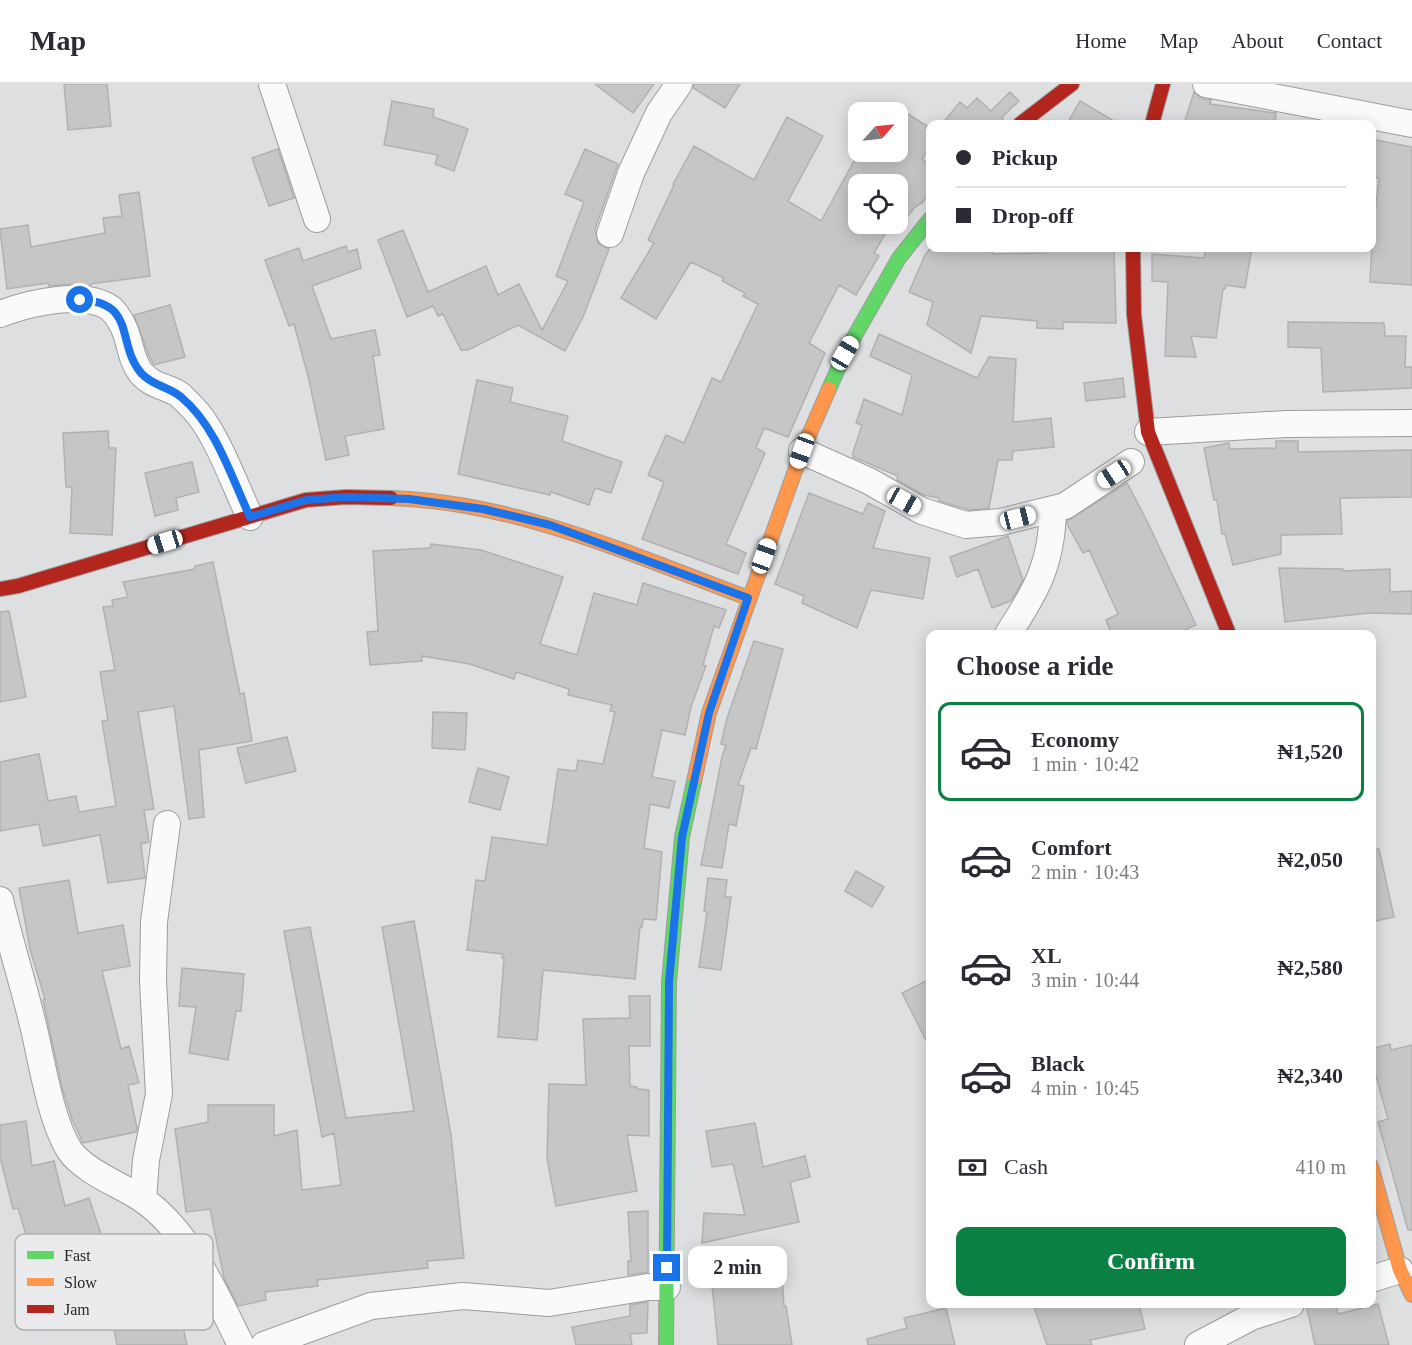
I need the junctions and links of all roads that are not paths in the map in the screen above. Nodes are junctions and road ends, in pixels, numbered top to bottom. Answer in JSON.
{"nodes":[{"id":1,"x":273,"y":84,"type":"edge"},
{"id":2,"x":680,"y":84,"type":"edge"},
{"id":3,"x":1072,"y":84,"type":"edge"},
{"id":4,"x":1163,"y":84,"type":"edge"},
{"id":5,"x":1206,"y":84,"type":"edge"},
{"id":6,"x":1025,"y":120,"type":"edge"},
{"id":7,"x":1153,"y":120,"type":"edge"},
{"id":8,"x":1412,"y":124,"type":"edge"},
{"id":9,"x":317,"y":219,"type":"dead end"},
{"id":10,"x":926,"y":224,"type":"edge"},
{"id":11,"x":610,"y":234,"type":"dead end"},
{"id":12,"x":1133,"y":252,"type":"edge"},
{"id":13,"x":0,"y":314,"type":"edge"},
{"id":14,"x":1412,"y":423,"type":"edge"},
{"id":15,"x":1148,"y":432,"type":"junction"},
{"id":16,"x":802,"y":451,"type":"junction"},
{"id":17,"x":1131,"y":462,"type":"dead end"},
{"id":18,"x":1053,"y":509,"type":"junction"},
{"id":19,"x":250,"y":517,"type":"junction"},
{"id":20,"x":0,"y":589,"type":"edge"},
{"id":21,"x":748,"y":598,"type":"junction"},
{"id":22,"x":1011,"y":630,"type":"edge"},
{"id":23,"x":1226,"y":630,"type":"edge"},
{"id":24,"x":168,"y":824,"type":"dead end"},
{"id":25,"x":0,"y":900,"type":"edge"},
{"id":26,"x":1376,"y":1184,"type":"edge"},
{"id":27,"x":143,"y":1200,"type":"junction"},
{"id":28,"x":177,"y":1234,"type":"edge"},
{"id":29,"x":1400,"y":1270,"type":"junction"},
{"id":30,"x":1376,"y":1277,"type":"edge"},
{"id":31,"x":213,"y":1287,"type":"edge"},
{"id":32,"x":667,"y":1287,"type":"junction"},
{"id":33,"x":1412,"y":1295,"type":"edge"},
{"id":34,"x":1279,"y":1308,"type":"edge"},
{"id":35,"x":241,"y":1345,"type":"edge"},
{"id":36,"x":264,"y":1345,"type":"edge"},
{"id":37,"x":666,"y":1345,"type":"edge"},
{"id":38,"x":1198,"y":1345,"type":"edge"}],
"edges":[{"from":1,"to":9,"type":"street"},
{"from":2,"to":11,"type":"street"},
{"from":3,"to":6,"type":"street"},
{"from":4,"to":7,"type":"street"},
{"from":5,"to":8,"type":"street"},
{"from":10,"to":16,"type":"street"},
{"from":12,"to":15,"type":"street"},
{"from":13,"to":19,"type":"street"},
{"from":14,"to":15,"type":"street"},
{"from":15,"to":23,"type":"street"},
{"from":16,"to":18,"type":"street"},
{"from":16,"to":21,"type":"street"},
{"from":17,"to":18,"type":"street"},
{"from":18,"to":22,"type":"street"},
{"from":19,"to":20,"type":"street"},
{"from":19,"to":21,"type":"street"},
{"from":21,"to":32,"type":"street"},
{"from":24,"to":27,"type":"street"},
{"from":25,"to":27,"type":"street"},
{"from":26,"to":29,"type":"street"},
{"from":27,"to":28,"type":"street"},
{"from":29,"to":30,"type":"street"},
{"from":29,"to":33,"type":"street"},
{"from":31,"to":35,"type":"street"},
{"from":32,"to":36,"type":"street"},
{"from":32,"to":37,"type":"street"},
{"from":34,"to":38,"type":"street"}]}
